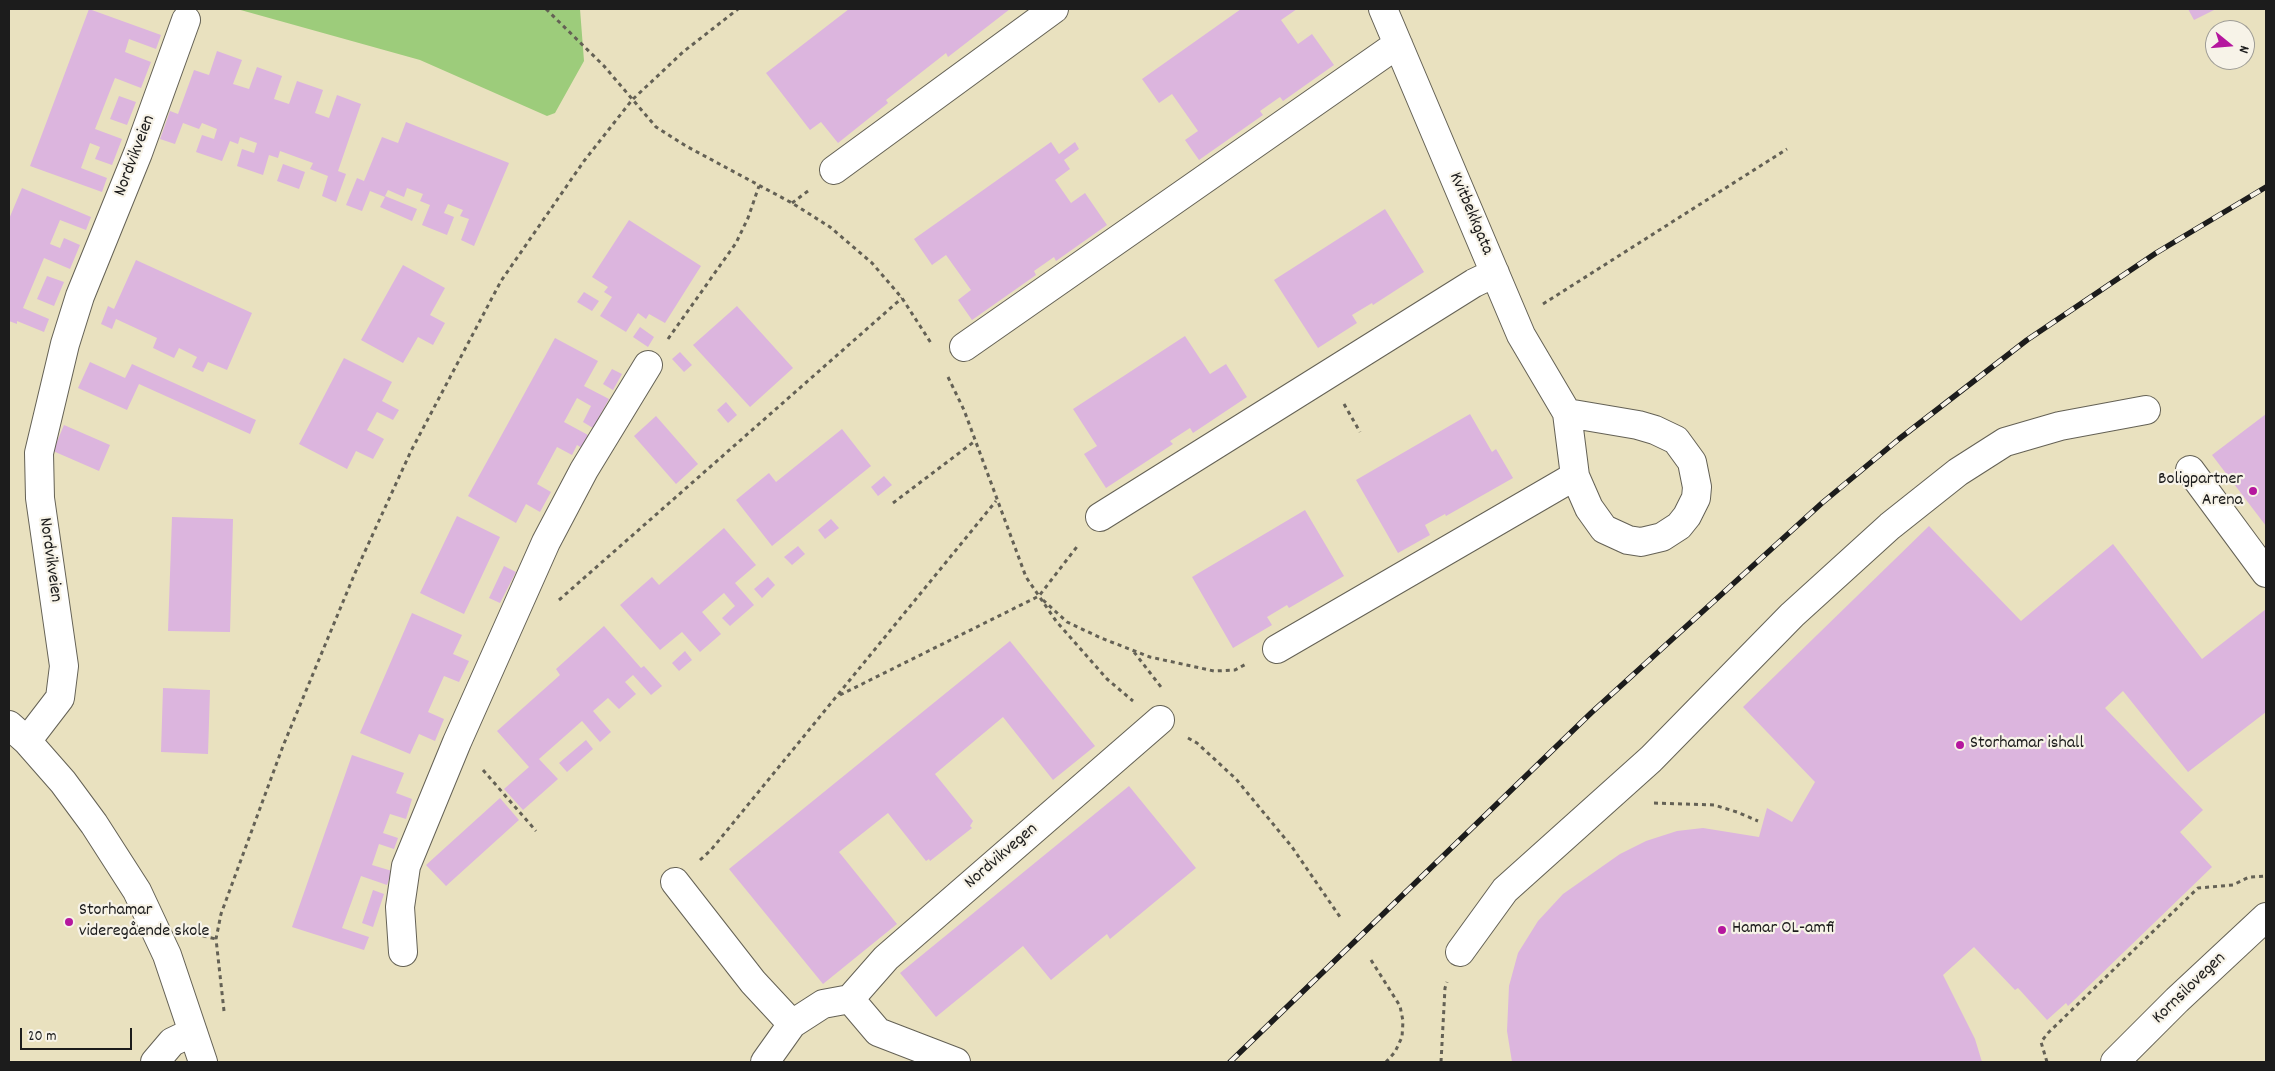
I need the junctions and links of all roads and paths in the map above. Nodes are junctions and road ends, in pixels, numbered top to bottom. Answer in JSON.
{"nodes":[{"id":1,"x":546,"y":9,"type":"edge"},
{"id":2,"x":738,"y":9,"type":"edge"},
{"id":3,"x":1054,"y":9,"type":"edge"},
{"id":4,"x":1383,"y":9,"type":"edge"},
{"id":5,"x":186,"y":20,"type":"dead end"},
{"id":6,"x":1398,"y":44,"type":"junction"},
{"id":7,"x":632,"y":100,"type":"junction"},
{"id":8,"x":1787,"y":149,"type":"dead end"},
{"id":9,"x":834,"y":170,"type":"dead end"},
{"id":10,"x":760,"y":186,"type":"junction"},
{"id":11,"x":1495,"y":273,"type":"junction"},
{"id":12,"x":902,"y":298,"type":"junction"},
{"id":13,"x":1515,"y":321,"type":"junction"},
{"id":14,"x":964,"y":347,"type":"dead end"},
{"id":15,"x":936,"y":351,"type":"dead end"},
{"id":16,"x":648,"y":365,"type":"joint"},
{"id":17,"x":945,"y":371,"type":"dead end"},
{"id":18,"x":2146,"y":410,"type":"dead end"},
{"id":19,"x":1566,"y":413,"type":"junction"},
{"id":20,"x":975,"y":440,"type":"junction"},
{"id":21,"x":2190,"y":470,"type":"dead end"},
{"id":22,"x":1575,"y":476,"type":"junction"},
{"id":23,"x":997,"y":500,"type":"junction"},
{"id":24,"x":893,"y":503,"type":"dead end"},
{"id":25,"x":1100,"y":517,"type":"joint"},
{"id":26,"x":2266,"y":573,"type":"edge"},
{"id":27,"x":1039,"y":596,"type":"junction"},
{"id":28,"x":557,"y":602,"type":"dead end"},
{"id":29,"x":1277,"y":649,"type":"joint"},
{"id":30,"x":837,"y":696,"type":"junction"},
{"id":31,"x":1160,"y":720,"type":"junction"},
{"id":32,"x":18,"y":733,"type":"edge"},
{"id":33,"x":458,"y":742,"type":"junction"},
{"id":34,"x":1604,"y":802,"type":"junction"},
{"id":35,"x":1758,"y":821,"type":"dead end"},
{"id":36,"x":536,"y":831,"type":"dead end"},
{"id":37,"x":2266,"y":876,"type":"edge"},
{"id":38,"x":675,"y":882,"type":"joint"},
{"id":39,"x":1340,"y":917,"type":"dead end"},
{"id":40,"x":2266,"y":917,"type":"edge"},
{"id":41,"x":403,"y":952,"type":"dead end"},
{"id":42,"x":1460,"y":952,"type":"joint"},
{"id":43,"x":1371,"y":960,"type":"dead end"},
{"id":44,"x":850,"y":1000,"type":"junction"},
{"id":45,"x":225,"y":1016,"type":"dead end"},
{"id":46,"x":792,"y":1024,"type":"junction"},
{"id":47,"x":193,"y":1032,"type":"junction"},
{"id":48,"x":155,"y":1062,"type":"edge"},
{"id":49,"x":203,"y":1062,"type":"edge"},
{"id":50,"x":765,"y":1062,"type":"edge"},
{"id":51,"x":956,"y":1062,"type":"edge"},
{"id":52,"x":1386,"y":1062,"type":"edge"},
{"id":53,"x":1441,"y":1062,"type":"edge"},
{"id":54,"x":2047,"y":1062,"type":"edge"},
{"id":55,"x":2115,"y":1062,"type":"edge"}],
"edges":[{"from":1,"to":7,"type":"path"},
{"from":2,"to":7,"type":"path"},
{"from":3,"to":9,"type":"street"},
{"from":4,"to":6,"type":"street","name":"Kvitbekkgata"},
{"from":5,"to":32,"type":"street","name":"Nordvikveien"},
{"from":6,"to":11,"type":"street","name":"Kvitbekkgata"},
{"from":6,"to":14,"type":"street"},
{"from":7,"to":10,"type":"path"},
{"from":7,"to":45,"type":"path"},
{"from":8,"to":13,"type":"path"},
{"from":10,"to":12,"type":"path"},
{"from":10,"to":16,"type":"path"},
{"from":11,"to":13,"type":"street","name":"Kvitbekkgata"},
{"from":11,"to":25,"type":"street"},
{"from":12,"to":15,"type":"path"},
{"from":12,"to":28,"type":"path"},
{"from":13,"to":19,"type":"street","name":"Kvitbekkgata"},
{"from":16,"to":33,"type":"street"},
{"from":17,"to":20,"type":"path"},
{"from":18,"to":34,"type":"street"},
{"from":19,"to":22,"type":"street"},
{"from":19,"to":22,"type":"street"},
{"from":20,"to":23,"type":"path"},
{"from":20,"to":24,"type":"path"},
{"from":21,"to":26,"type":"street"},
{"from":22,"to":29,"type":"street"},
{"from":23,"to":27,"type":"path"},
{"from":23,"to":30,"type":"path"},
{"from":25,"to":27,"type":"path"},
{"from":27,"to":29,"type":"path"},
{"from":27,"to":30,"type":"path"},
{"from":27,"to":31,"type":"path"},
{"from":30,"to":38,"type":"path"},
{"from":31,"to":39,"type":"path"},
{"from":31,"to":44,"type":"street","name":"Nordvikvegen"},
{"from":32,"to":47,"type":"street","name":"Nordvikveien"},
{"from":33,"to":36,"type":"path"},
{"from":33,"to":41,"type":"street"},
{"from":34,"to":35,"type":"path"},
{"from":34,"to":42,"type":"street"},
{"from":37,"to":54,"type":"path"},
{"from":38,"to":46,"type":"street"},
{"from":40,"to":55,"type":"street","name":"Kornsilovegen"},
{"from":42,"to":53,"type":"path"},
{"from":43,"to":52,"type":"path"},
{"from":44,"to":46,"type":"street"},
{"from":44,"to":51,"type":"street"},
{"from":46,"to":50,"type":"street"},
{"from":47,"to":48,"type":"street"},
{"from":47,"to":49,"type":"street","name":"Nordvikveien"}]}
